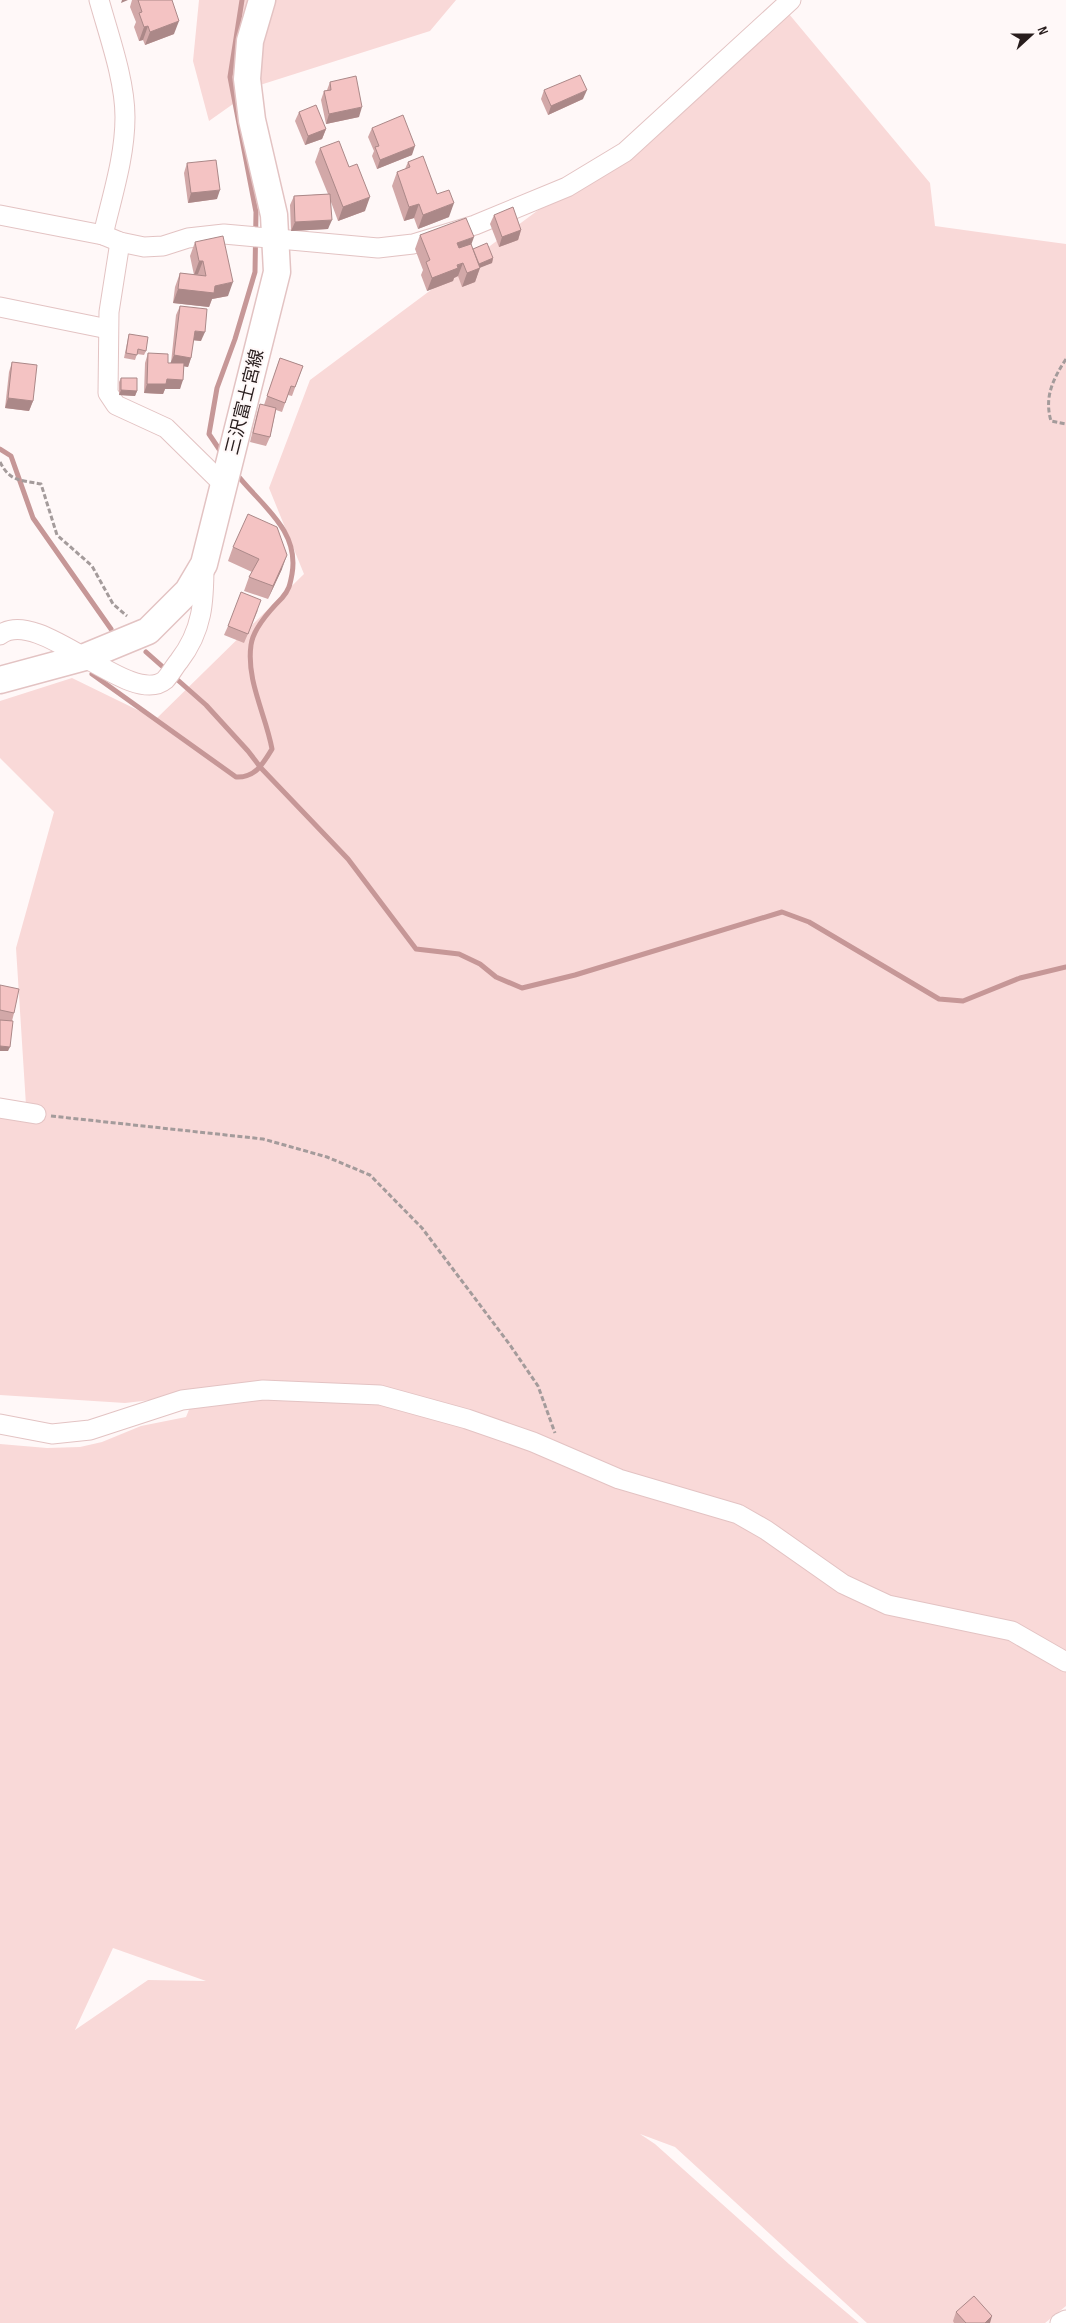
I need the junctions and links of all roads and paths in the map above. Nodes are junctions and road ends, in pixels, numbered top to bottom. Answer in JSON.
{"nodes":[{"id":1,"x":99,"y":0,"type":"edge"},
{"id":2,"x":262,"y":0,"type":"edge"},
{"id":3,"x":791,"y":0,"type":"edge"},
{"id":4,"x":0,"y":215,"type":"edge"},
{"id":5,"x":102,"y":235,"type":"junction"},
{"id":6,"x":273,"y":238,"type":"junction"},
{"id":7,"x":120,"y":242,"type":"junction"},
{"id":8,"x":0,"y":307,"type":"edge"},
{"id":9,"x":108,"y":329,"type":"junction"},
{"id":10,"x":1066,"y":359,"type":"edge"},
{"id":11,"x":1066,"y":424,"type":"edge"},
{"id":12,"x":0,"y":462,"type":"edge"},
{"id":13,"x":228,"y":472,"type":"junction"},
{"id":14,"x":204,"y":564,"type":"junction"},
{"id":15,"x":136,"y":612,"type":"dead end"},
{"id":16,"x":1,"y":633,"type":"edge"},
{"id":17,"x":85,"y":657,"type":"junction"},
{"id":18,"x":0,"y":680,"type":"edge"},
{"id":19,"x":0,"y":1108,"type":"edge"},
{"id":20,"x":36,"y":1114,"type":"joint"},
{"id":21,"x":0,"y":1424,"type":"edge"},
{"id":22,"x":562,"y":1454,"type":"junction"},
{"id":23,"x":1066,"y":1662,"type":"edge"},
{"id":24,"x":1066,"y":2320,"type":"edge"},
{"id":25,"x":1060,"y":2323,"type":"edge"}],
"edges":[{"from":1,"to":5,"type":"street"},
{"from":2,"to":6,"type":"main road","name":"三沢富士宮線"},
{"from":3,"to":6,"type":"street"},
{"from":4,"to":5,"type":"street"},
{"from":5,"to":7,"type":"street"},
{"from":6,"to":7,"type":"street"},
{"from":6,"to":13,"type":"main road","name":"三沢富士宮線"},
{"from":7,"to":9,"type":"street"},
{"from":8,"to":9,"type":"street"},
{"from":9,"to":13,"type":"street"},
{"from":10,"to":11,"type":"path"},
{"from":12,"to":15,"type":"path"},
{"from":13,"to":14,"type":"main road","name":"三沢富士宮線"},
{"from":14,"to":17,"type":"main road","name":"三沢富士宮線"},
{"from":14,"to":17,"type":"street"},
{"from":16,"to":17,"type":"street"},
{"from":17,"to":18,"type":"main road","name":"三沢富士宮線"},
{"from":19,"to":20,"type":"street"},
{"from":20,"to":22,"type":"path"},
{"from":21,"to":22,"type":"street"},
{"from":22,"to":23,"type":"street"},
{"from":24,"to":25,"type":"street"}]}
